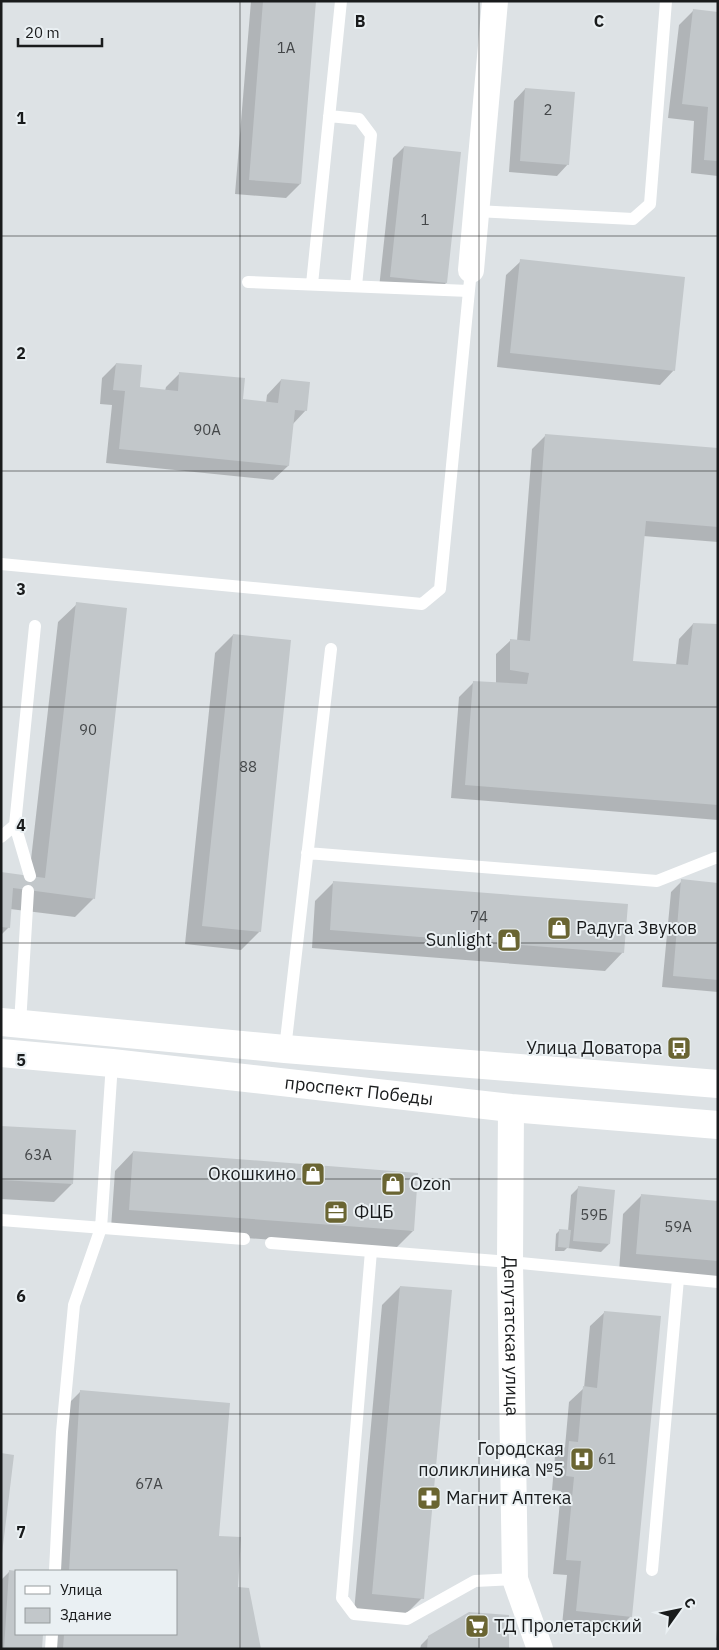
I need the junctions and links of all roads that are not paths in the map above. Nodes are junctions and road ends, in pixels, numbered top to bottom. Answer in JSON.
{"nodes":[{"id":1,"x":341,"y":1,"type":"edge"},
{"id":2,"x":495,"y":1,"type":"edge"},
{"id":3,"x":666,"y":1,"type":"edge"},
{"id":4,"x":329,"y":116,"type":"junction"},
{"id":5,"x":476,"y":212,"type":"junction"},
{"id":6,"x":470,"y":281,"type":"junction"},
{"id":7,"x":248,"y":282,"type":"dead end"},
{"id":8,"x":312,"y":284,"type":"junction"},
{"id":9,"x":356,"y":286,"type":"junction"},
{"id":10,"x":1,"y":564,"type":"edge"},
{"id":11,"x":35,"y":626,"type":"dead end"},
{"id":12,"x":331,"y":649,"type":"dead end"},
{"id":13,"x":15,"y":825,"type":"junction"},
{"id":14,"x":1,"y":837,"type":"edge"},
{"id":15,"x":307,"y":853,"type":"junction"},
{"id":16,"x":718,"y":858,"type":"edge"},
{"id":17,"x":30,"y":876,"type":"dead end"},
{"id":18,"x":28,"y":891,"type":"dead end"},
{"id":19,"x":11,"y":1023,"type":"edge"},
{"id":20,"x":285,"y":1049,"type":"junction"},
{"id":21,"x":1,"y":1052,"type":"edge"},
{"id":22,"x":112,"y":1063,"type":"junction"},
{"id":23,"x":718,"y":1084,"type":"edge"},
{"id":24,"x":511,"y":1108,"type":"junction"},
{"id":25,"x":718,"y":1125,"type":"edge"},
{"id":26,"x":1,"y":1220,"type":"edge"},
{"id":27,"x":101,"y":1228,"type":"junction"},
{"id":28,"x":244,"y":1239,"type":"dead end"},
{"id":29,"x":271,"y":1243,"type":"dead end"},
{"id":30,"x":371,"y":1251,"type":"junction"},
{"id":31,"x":510,"y":1262,"type":"junction"},
{"id":32,"x":678,"y":1279,"type":"junction"},
{"id":33,"x":718,"y":1282,"type":"edge"},
{"id":34,"x":55,"y":1570,"type":"edge"},
{"id":35,"x":652,"y":1570,"type":"dead end"},
{"id":36,"x":515,"y":1579,"type":"junction"},
{"id":37,"x":52,"y":1635,"type":"edge"},
{"id":38,"x":51,"y":1649,"type":"edge"},
{"id":39,"x":540,"y":1649,"type":"edge"}],
"edges":[{"from":1,"to":4,"type":"lane"},
{"from":2,"to":5,"type":"street"},
{"from":3,"to":5,"type":"lane"},
{"from":4,"to":8,"type":"lane"},
{"from":4,"to":9,"type":"lane"},
{"from":5,"to":6,"type":"street"},
{"from":6,"to":9,"type":"lane"},
{"from":6,"to":10,"type":"lane"},
{"from":7,"to":8,"type":"lane"},
{"from":8,"to":9,"type":"lane"},
{"from":11,"to":13,"type":"lane"},
{"from":12,"to":15,"type":"lane"},
{"from":13,"to":14,"type":"lane"},
{"from":13,"to":17,"type":"lane"},
{"from":15,"to":16,"type":"lane"},
{"from":15,"to":20,"type":"lane"},
{"from":18,"to":19,"type":"lane"},
{"from":19,"to":20,"type":"main road","name":"проспект Победы"},
{"from":20,"to":23,"type":"main road","name":"проспект Победы"},
{"from":21,"to":22,"type":"main road","name":"проспект Победы"},
{"from":22,"to":24,"type":"main road","name":"проспект Победы"},
{"from":22,"to":27,"type":"lane"},
{"from":24,"to":25,"type":"main road","name":"проспект Победы"},
{"from":24,"to":31,"type":"street","name":"Депутатская улица"},
{"from":26,"to":27,"type":"lane"},
{"from":27,"to":28,"type":"lane"},
{"from":27,"to":34,"type":"lane"},
{"from":29,"to":30,"type":"lane"},
{"from":30,"to":31,"type":"lane"},
{"from":30,"to":36,"type":"lane"},
{"from":31,"to":32,"type":"lane"},
{"from":31,"to":36,"type":"street","name":"Депутатская улица"},
{"from":32,"to":33,"type":"lane"},
{"from":32,"to":35,"type":"lane"},
{"from":36,"to":39,"type":"street","name":"Депутатская улица"},
{"from":37,"to":38,"type":"lane"}]}
